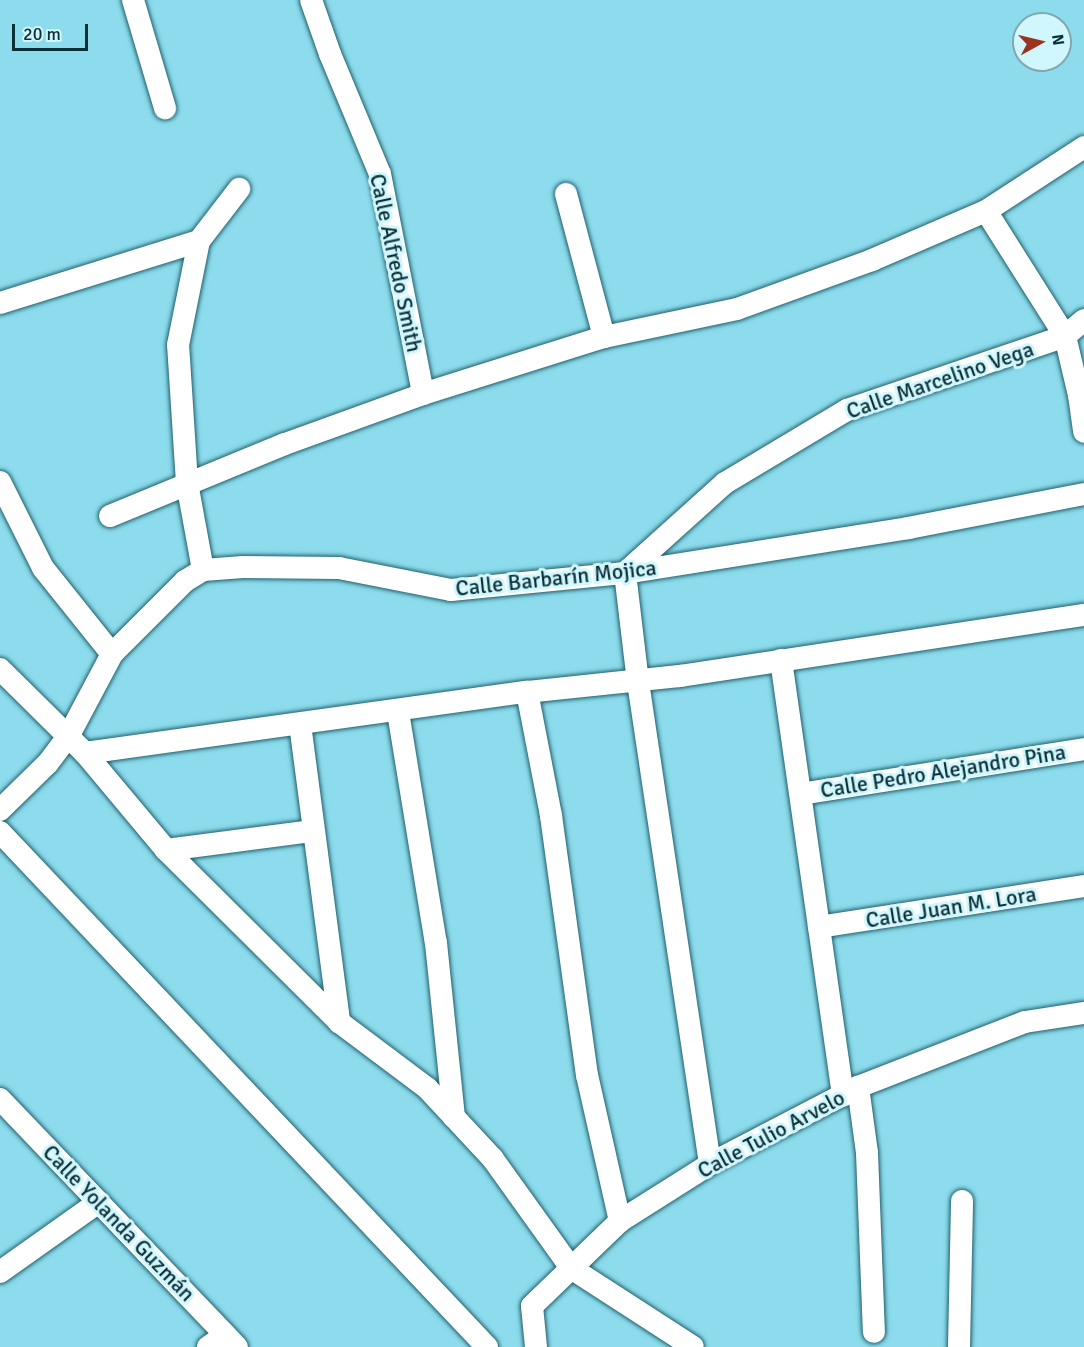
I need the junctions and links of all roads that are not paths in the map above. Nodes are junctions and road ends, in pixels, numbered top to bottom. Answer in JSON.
{"nodes":[{"id":1,"x":133,"y":0,"type":"edge"},
{"id":2,"x":311,"y":0,"type":"edge"},
{"id":3,"x":165,"y":108,"type":"dead end"},
{"id":4,"x":1084,"y":147,"type":"edge"},
{"id":5,"x":239,"y":189,"type":"dead end"},
{"id":6,"x":566,"y":194,"type":"dead end"},
{"id":7,"x":986,"y":211,"type":"junction"},
{"id":8,"x":199,"y":241,"type":"junction"},
{"id":9,"x":0,"y":303,"type":"edge"},
{"id":10,"x":1084,"y":320,"type":"edge"},
{"id":11,"x":1065,"y":336,"type":"junction"},
{"id":12,"x":603,"y":337,"type":"junction"},
{"id":13,"x":423,"y":394,"type":"junction"},
{"id":14,"x":1084,"y":432,"type":"edge"},
{"id":15,"x":0,"y":482,"type":"edge"},
{"id":16,"x":187,"y":483,"type":"junction"},
{"id":17,"x":1084,"y":494,"type":"edge"},
{"id":18,"x":110,"y":516,"type":"dead end"},
{"id":19,"x":202,"y":570,"type":"junction"},
{"id":20,"x":625,"y":573,"type":"junction"},
{"id":21,"x":1084,"y":615,"type":"edge"},
{"id":22,"x":112,"y":654,"type":"junction"},
{"id":23,"x":781,"y":660,"type":"junction"},
{"id":24,"x":0,"y":669,"type":"edge"},
{"id":25,"x":638,"y":682,"type":"junction"},
{"id":26,"x":527,"y":693,"type":"junction"},
{"id":27,"x":398,"y":712,"type":"junction"},
{"id":28,"x":300,"y":724,"type":"junction"},
{"id":29,"x":69,"y":735,"type":"junction"},
{"id":30,"x":1084,"y":749,"type":"edge"},
{"id":31,"x":85,"y":753,"type":"junction"},
{"id":32,"x":801,"y":794,"type":"junction"},
{"id":33,"x":0,"y":810,"type":"edge"},
{"id":34,"x":313,"y":831,"type":"junction"},
{"id":35,"x":0,"y":832,"type":"edge"},
{"id":36,"x":166,"y":850,"type":"junction"},
{"id":37,"x":1084,"y":886,"type":"edge"},
{"id":38,"x":819,"y":927,"type":"junction"},
{"id":39,"x":1084,"y":1013,"type":"edge"},
{"id":40,"x":339,"y":1022,"type":"junction"},
{"id":41,"x":850,"y":1092,"type":"junction"},
{"id":42,"x":0,"y":1099,"type":"edge"},
{"id":43,"x":454,"y":1117,"type":"junction"},
{"id":44,"x":710,"y":1164,"type":"junction"},
{"id":45,"x":962,"y":1201,"type":"dead end"},
{"id":46,"x":99,"y":1202,"type":"junction"},
{"id":47,"x":620,"y":1221,"type":"junction"},
{"id":48,"x":571,"y":1268,"type":"junction"},
{"id":49,"x":0,"y":1272,"type":"edge"},
{"id":50,"x":874,"y":1332,"type":"dead end"},
{"id":51,"x":223,"y":1343,"type":"edge"},
{"id":52,"x":487,"y":1347,"type":"edge"},
{"id":53,"x":536,"y":1347,"type":"edge"},
{"id":54,"x":693,"y":1347,"type":"edge"},
{"id":55,"x":959,"y":1347,"type":"edge"}],
"edges":[{"from":1,"to":3,"type":"street"},
{"from":2,"to":13,"type":"street","name":"Calle Alfredo Smith"},
{"from":4,"to":7,"type":"street"},
{"from":5,"to":8,"type":"street"},
{"from":6,"to":12,"type":"street"},
{"from":7,"to":11,"type":"street"},
{"from":7,"to":12,"type":"street"},
{"from":8,"to":9,"type":"street"},
{"from":8,"to":16,"type":"street"},
{"from":10,"to":11,"type":"street","name":"Calle Marcelino Vega"},
{"from":11,"to":14,"type":"street"},
{"from":11,"to":20,"type":"street","name":"Calle Marcelino Vega"},
{"from":12,"to":13,"type":"street"},
{"from":13,"to":16,"type":"street"},
{"from":15,"to":22,"type":"street"},
{"from":16,"to":18,"type":"street"},
{"from":16,"to":19,"type":"street"},
{"from":17,"to":20,"type":"street","name":"Calle Barbarín Mojica"},
{"from":19,"to":20,"type":"street","name":"Calle Barbarín Mojica"},
{"from":19,"to":22,"type":"street"},
{"from":20,"to":25,"type":"street"},
{"from":21,"to":23,"type":"street"},
{"from":22,"to":29,"type":"street"},
{"from":23,"to":25,"type":"street"},
{"from":23,"to":32,"type":"street"},
{"from":24,"to":29,"type":"street"},
{"from":25,"to":26,"type":"street"},
{"from":25,"to":44,"type":"street"},
{"from":26,"to":27,"type":"street"},
{"from":26,"to":47,"type":"street"},
{"from":27,"to":28,"type":"street"},
{"from":27,"to":43,"type":"street"},
{"from":28,"to":31,"type":"street"},
{"from":28,"to":34,"type":"street"},
{"from":29,"to":31,"type":"street"},
{"from":29,"to":33,"type":"street"},
{"from":30,"to":32,"type":"street","name":"Calle Pedro Alejandro Pina"},
{"from":31,"to":36,"type":"street"},
{"from":32,"to":38,"type":"street"},
{"from":34,"to":36,"type":"street"},
{"from":34,"to":40,"type":"street"},
{"from":35,"to":52,"type":"street"},
{"from":36,"to":40,"type":"street"},
{"from":37,"to":38,"type":"street","name":"Calle Juan M. Lora"},
{"from":38,"to":41,"type":"street"},
{"from":39,"to":41,"type":"street","name":"Calle Tulio Arvelo"},
{"from":40,"to":43,"type":"street"},
{"from":41,"to":44,"type":"street","name":"Calle Tulio Arvelo"},
{"from":41,"to":50,"type":"street"},
{"from":42,"to":46,"type":"street","name":"Calle Yolanda Guzmán"},
{"from":43,"to":48,"type":"street"},
{"from":44,"to":47,"type":"street","name":"Calle Tulio Arvelo"},
{"from":45,"to":55,"type":"street"},
{"from":46,"to":49,"type":"street"},
{"from":46,"to":51,"type":"street","name":"Calle Yolanda Guzmán"},
{"from":47,"to":48,"type":"street","name":"Calle Tulio Arvelo"},
{"from":48,"to":53,"type":"street","name":"Calle Tulio Arvelo"},
{"from":48,"to":54,"type":"street"}]}
